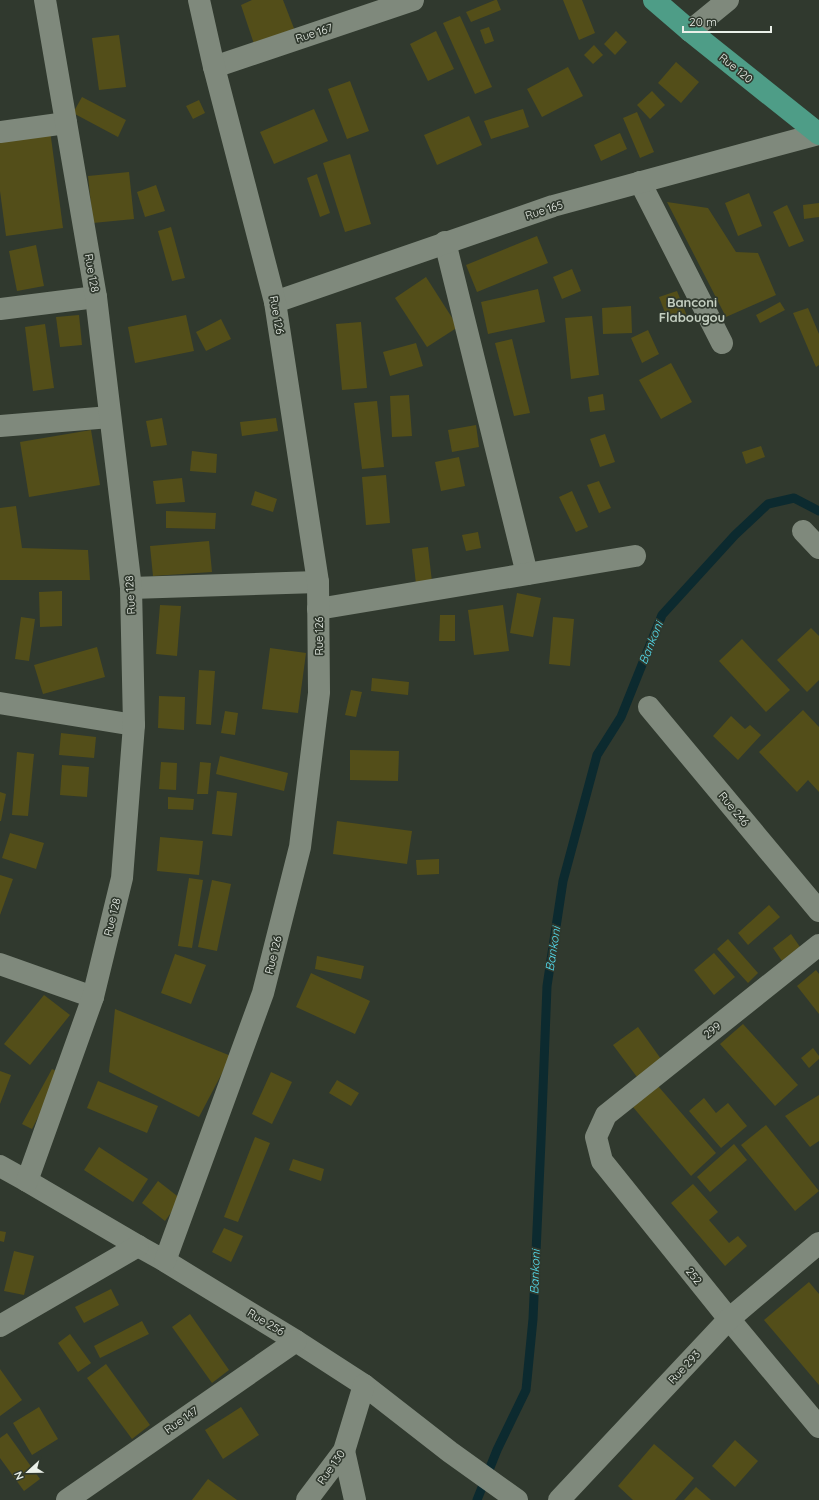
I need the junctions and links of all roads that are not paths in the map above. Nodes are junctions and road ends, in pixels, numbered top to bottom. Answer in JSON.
{"nodes":[{"id":1,"x":45,"y":0,"type":"edge"},
{"id":2,"x":199,"y":0,"type":"edge"},
{"id":3,"x":413,"y":0,"type":"edge"},
{"id":4,"x":654,"y":0,"type":"edge"},
{"id":5,"x":728,"y":0,"type":"edge"},
{"id":6,"x":690,"y":31,"type":"junction"},
{"id":7,"x":214,"y":67,"type":"junction"},
{"id":8,"x":66,"y":123,"type":"junction"},
{"id":9,"x":0,"y":132,"type":"edge"},
{"id":10,"x":819,"y":134,"type":"edge"},
{"id":11,"x":640,"y":182,"type":"junction"},
{"id":12,"x":446,"y":242,"type":"junction"},
{"id":13,"x":96,"y":297,"type":"junction"},
{"id":14,"x":275,"y":302,"type":"junction"},
{"id":15,"x":0,"y":309,"type":"edge"},
{"id":16,"x":722,"y":343,"type":"dead end"},
{"id":17,"x":110,"y":417,"type":"junction"},
{"id":18,"x":0,"y":426,"type":"edge"},
{"id":19,"x":803,"y":531,"type":"dead end"},
{"id":20,"x":819,"y":548,"type":"edge"},
{"id":21,"x":635,"y":556,"type":"dead end"},
{"id":22,"x":527,"y":574,"type":"junction"},
{"id":23,"x":318,"y":582,"type":"junction"},
{"id":24,"x":130,"y":588,"type":"junction"},
{"id":25,"x":318,"y":609,"type":"junction"},
{"id":26,"x":0,"y":702,"type":"edge"},
{"id":27,"x":649,"y":707,"type":"dead end"},
{"id":28,"x":134,"y":725,"type":"junction"},
{"id":29,"x":819,"y":911,"type":"edge"},
{"id":30,"x":819,"y":945,"type":"edge"},
{"id":31,"x":0,"y":964,"type":"edge"},
{"id":32,"x":93,"y":997,"type":"junction"},
{"id":33,"x":606,"y":1115,"type":"joint"},
{"id":34,"x":0,"y":1166,"type":"edge"},
{"id":35,"x":27,"y":1180,"type":"junction"},
{"id":36,"x":819,"y":1243,"type":"edge"},
{"id":37,"x":138,"y":1246,"type":"junction"},
{"id":38,"x":165,"y":1261,"type":"junction"},
{"id":39,"x":729,"y":1319,"type":"junction"},
{"id":40,"x":0,"y":1326,"type":"edge"},
{"id":41,"x":296,"y":1341,"type":"junction"},
{"id":42,"x":364,"y":1385,"type":"junction"},
{"id":43,"x":819,"y":1427,"type":"edge"},
{"id":44,"x":344,"y":1451,"type":"junction"},
{"id":45,"x":67,"y":1500,"type":"edge"},
{"id":46,"x":307,"y":1500,"type":"edge"},
{"id":47,"x":355,"y":1500,"type":"edge"},
{"id":48,"x":517,"y":1500,"type":"edge"},
{"id":49,"x":559,"y":1500,"type":"edge"}],
"edges":[{"from":1,"to":8,"type":"street","name":"Rue 128"},
{"from":2,"to":7,"type":"street","name":"Rue 126"},
{"from":3,"to":7,"type":"street","name":"Rue 167"},
{"from":4,"to":6,"type":"main road","name":"Rue 120"},
{"from":5,"to":6,"type":"street"},
{"from":6,"to":10,"type":"main road","name":"Rue 120"},
{"from":7,"to":14,"type":"street","name":"Rue 126"},
{"from":8,"to":9,"type":"street"},
{"from":8,"to":13,"type":"street","name":"Rue 128"},
{"from":10,"to":11,"type":"street","name":"Rue 165"},
{"from":11,"to":12,"type":"street","name":"Rue 165"},
{"from":11,"to":16,"type":"street"},
{"from":12,"to":14,"type":"street","name":"Rue 165"},
{"from":12,"to":22,"type":"street"},
{"from":13,"to":15,"type":"street"},
{"from":13,"to":17,"type":"street","name":"Rue 128"},
{"from":14,"to":23,"type":"street","name":"Rue 126"},
{"from":17,"to":18,"type":"street"},
{"from":17,"to":24,"type":"street","name":"Rue 128"},
{"from":19,"to":20,"type":"street"},
{"from":21,"to":22,"type":"street"},
{"from":22,"to":25,"type":"street"},
{"from":23,"to":24,"type":"street"},
{"from":23,"to":25,"type":"street","name":"Rue 126"},
{"from":24,"to":28,"type":"street","name":"Rue 128"},
{"from":25,"to":38,"type":"street","name":"Rue 126"},
{"from":26,"to":28,"type":"street"},
{"from":27,"to":29,"type":"street","name":"Rue 246"},
{"from":28,"to":32,"type":"street","name":"Rue 128"},
{"from":30,"to":33,"type":"street","name":"299"},
{"from":31,"to":32,"type":"street"},
{"from":32,"to":35,"type":"street","name":"Rue 128"},
{"from":33,"to":39,"type":"street","name":"252"},
{"from":34,"to":35,"type":"street","name":"Rue 256"},
{"from":35,"to":37,"type":"street","name":"Rue 256"},
{"from":36,"to":39,"type":"street","name":"Rue 293"},
{"from":37,"to":38,"type":"street","name":"Rue 256"},
{"from":37,"to":40,"type":"street"},
{"from":38,"to":41,"type":"street","name":"Rue 256"},
{"from":39,"to":43,"type":"street","name":"252"},
{"from":39,"to":49,"type":"street","name":"Rue 293"},
{"from":41,"to":42,"type":"street","name":"Rue 256"},
{"from":41,"to":45,"type":"street","name":"Rue 147"},
{"from":42,"to":44,"type":"street","name":"Rue 130"},
{"from":42,"to":48,"type":"street","name":"Rue 256"},
{"from":44,"to":46,"type":"street","name":"Rue 130"},
{"from":44,"to":47,"type":"street"}]}
